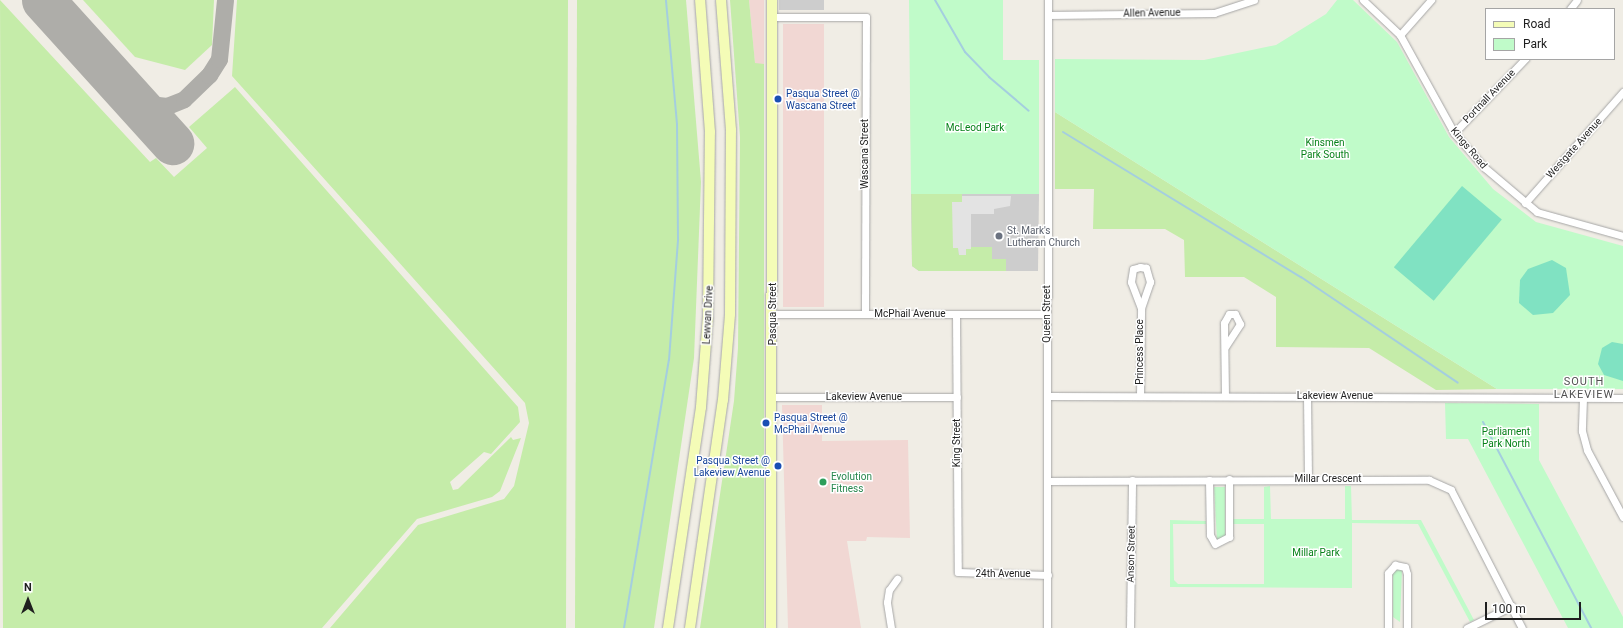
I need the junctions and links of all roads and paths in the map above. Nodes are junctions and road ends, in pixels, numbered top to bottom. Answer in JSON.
{"nodes":[{"id":1,"x":700,"y":0,"type":"edge"},
{"id":2,"x":721,"y":0,"type":"edge"},
{"id":3,"x":772,"y":0,"type":"edge"},
{"id":4,"x":1048,"y":0,"type":"edge"},
{"id":5,"x":1254,"y":0,"type":"edge"},
{"id":6,"x":1363,"y":0,"type":"edge"},
{"id":7,"x":1431,"y":0,"type":"edge"},
{"id":8,"x":1577,"y":0,"type":"edge"},
{"id":9,"x":1571,"y":8,"type":"edge"},
{"id":10,"x":1048,"y":15,"type":"junction"},
{"id":11,"x":771,"y":17,"type":"junction"},
{"id":12,"x":1400,"y":35,"type":"junction"},
{"id":13,"x":1524,"y":60,"type":"edge"},
{"id":14,"x":1623,"y":92,"type":"edge"},
{"id":15,"x":1454,"y":133,"type":"junction"},
{"id":16,"x":1525,"y":203,"type":"junction"},
{"id":17,"x":1623,"y":236,"type":"edge"},
{"id":18,"x":1141,"y":308,"type":"junction"},
{"id":19,"x":773,"y":314,"type":"junction"},
{"id":20,"x":865,"y":314,"type":"junction"},
{"id":21,"x":956,"y":314,"type":"junction"},
{"id":22,"x":1047,"y":314,"type":"junction"},
{"id":23,"x":1226,"y":347,"type":"dead end"},
{"id":24,"x":1048,"y":396,"type":"junction"},
{"id":25,"x":1140,"y":396,"type":"junction"},
{"id":26,"x":1225,"y":396,"type":"junction"},
{"id":27,"x":1307,"y":396,"type":"junction"},
{"id":28,"x":772,"y":397,"type":"junction"},
{"id":29,"x":957,"y":398,"type":"junction"},
{"id":30,"x":1583,"y":398,"type":"junction"},
{"id":31,"x":1623,"y":398,"type":"edge"},
{"id":32,"x":1229,"y":479,"type":"junction"},
{"id":33,"x":1308,"y":479,"type":"junction"},
{"id":34,"x":1132,"y":480,"type":"junction"},
{"id":35,"x":1209,"y":480,"type":"junction"},
{"id":36,"x":1048,"y":481,"type":"junction"},
{"id":37,"x":1623,"y":517,"type":"edge"},
{"id":38,"x":958,"y":572,"type":"joint"},
{"id":39,"x":1048,"y":575,"type":"junction"},
{"id":40,"x":897,"y":579,"type":"dead end"},
{"id":41,"x":1512,"y":606,"type":"junction"},
{"id":42,"x":668,"y":628,"type":"edge"},
{"id":43,"x":690,"y":628,"type":"edge"},
{"id":44,"x":771,"y":628,"type":"edge"},
{"id":45,"x":891,"y":628,"type":"edge"},
{"id":46,"x":1047,"y":628,"type":"edge"},
{"id":47,"x":1130,"y":628,"type":"edge"},
{"id":48,"x":1388,"y":628,"type":"edge"},
{"id":49,"x":1407,"y":628,"type":"edge"},
{"id":50,"x":1467,"y":628,"type":"edge"},
{"id":51,"x":1522,"y":628,"type":"edge"}],
"edges":[{"from":1,"to":42,"type":"main road","name":"Lewvan Drive"},
{"from":2,"to":43,"type":"main road","name":"Lewvan Drive"},
{"from":3,"to":11,"type":"main road","name":"Pasqua Street"},
{"from":4,"to":10,"type":"street","name":"Queen Street"},
{"from":5,"to":10,"type":"street","name":"Allen Avenue"},
{"from":6,"to":12,"type":"street","name":"Kings Road"},
{"from":7,"to":12,"type":"street"},
{"from":8,"to":9,"type":"street"},
{"from":10,"to":22,"type":"street","name":"Queen Street"},
{"from":11,"to":19,"type":"main road","name":"Pasqua Street"},
{"from":11,"to":20,"type":"street","name":"Wascana Street"},
{"from":12,"to":15,"type":"street","name":"Kings Road"},
{"from":13,"to":15,"type":"street","name":"Portnall Avenue"},
{"from":14,"to":16,"type":"street","name":"Westgate Avenue"},
{"from":15,"to":16,"type":"street","name":"Kings Road"},
{"from":16,"to":17,"type":"street","name":"Kings Road"},
{"from":18,"to":18,"type":"street","name":"Princess Place"},
{"from":18,"to":25,"type":"street","name":"Princess Place"},
{"from":19,"to":20,"type":"street","name":"McPhail Avenue"},
{"from":19,"to":28,"type":"main road","name":"Pasqua Street"},
{"from":20,"to":21,"type":"street","name":"McPhail Avenue"},
{"from":21,"to":22,"type":"street","name":"McPhail Avenue"},
{"from":21,"to":29,"type":"street","name":"King Street"},
{"from":22,"to":24,"type":"street","name":"Queen Street"},
{"from":23,"to":26,"type":"street"},
{"from":24,"to":25,"type":"street","name":"Lakeview Avenue"},
{"from":24,"to":36,"type":"street","name":"Queen Street"},
{"from":25,"to":26,"type":"street","name":"Lakeview Avenue"},
{"from":26,"to":27,"type":"street","name":"Lakeview Avenue"},
{"from":27,"to":30,"type":"street","name":"Lakeview Avenue"},
{"from":27,"to":33,"type":"street"},
{"from":28,"to":29,"type":"street","name":"Lakeview Avenue"},
{"from":28,"to":44,"type":"main road","name":"Pasqua Street"},
{"from":29,"to":38,"type":"street","name":"King Street"},
{"from":30,"to":31,"type":"street","name":"Lakeview Avenue"},
{"from":30,"to":37,"type":"street"},
{"from":32,"to":33,"type":"street","name":"Millar Crescent"},
{"from":32,"to":35,"type":"street","name":"Millar Crescent"},
{"from":32,"to":35,"type":"street"},
{"from":33,"to":41,"type":"street","name":"Millar Crescent"},
{"from":34,"to":35,"type":"street","name":"Millar Crescent"},
{"from":34,"to":36,"type":"street","name":"Millar Crescent"},
{"from":34,"to":47,"type":"street","name":"Anson Street"},
{"from":36,"to":39,"type":"street","name":"Queen Street"},
{"from":38,"to":39,"type":"street","name":"24th Avenue"},
{"from":39,"to":46,"type":"street","name":"Queen Street"},
{"from":40,"to":45,"type":"street"},
{"from":41,"to":50,"type":"street"},
{"from":41,"to":51,"type":"street","name":"Millar Crescent"},
{"from":48,"to":49,"type":"street"}]}
